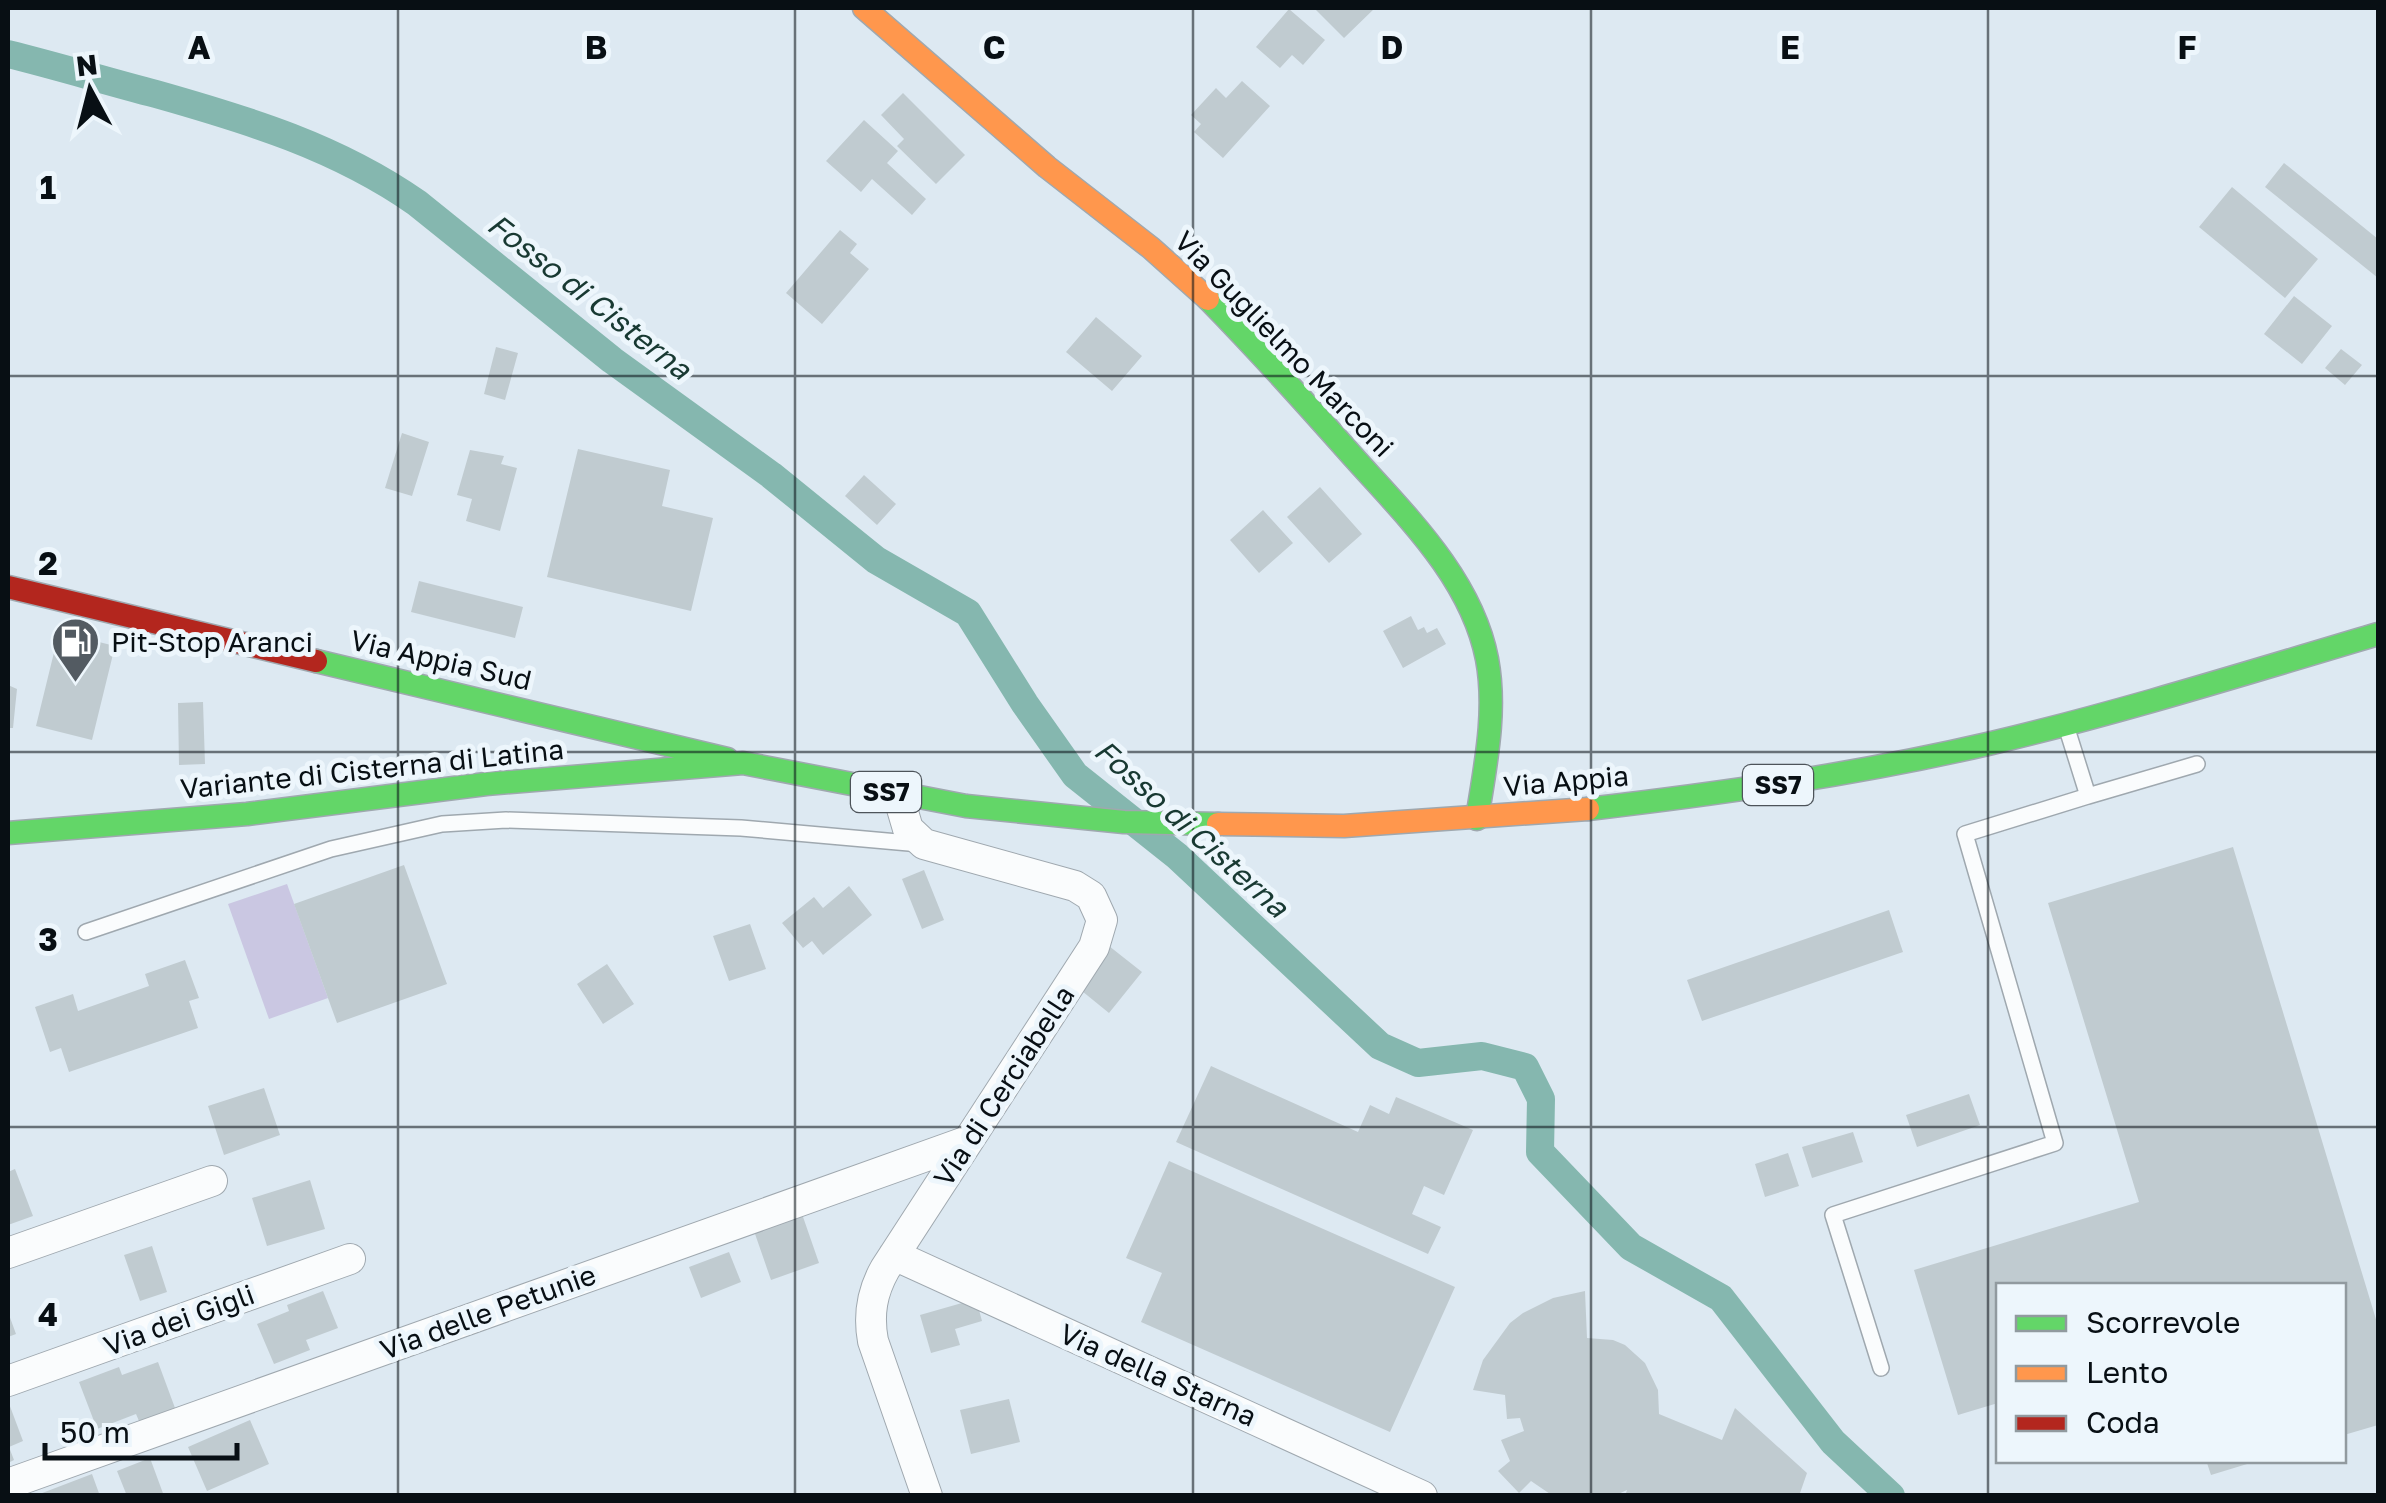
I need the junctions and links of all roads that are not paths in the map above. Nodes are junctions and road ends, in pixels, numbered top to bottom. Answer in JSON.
{"nodes":[{"id":1,"x":864,"y":8,"type":"edge"},
{"id":2,"x":8,"y":588,"type":"edge"},
{"id":3,"x":2378,"y":634,"type":"edge"},
{"id":4,"x":2066,"y":725,"type":"junction"},
{"id":5,"x":744,"y":763,"type":"junction"},
{"id":6,"x":2197,"y":764,"type":"dead end"},
{"id":7,"x":898,"y":795,"type":"junction"},
{"id":8,"x":2088,"y":796,"type":"junction"},
{"id":9,"x":28,"y":809,"type":"dead end"},
{"id":10,"x":247,"y":814,"type":"junction"},
{"id":11,"x":1477,"y":819,"type":"junction"},
{"id":12,"x":8,"y":833,"type":"edge"},
{"id":13,"x":924,"y":844,"type":"junction"},
{"id":14,"x":8,"y":853,"type":"edge"},
{"id":15,"x":86,"y":932,"type":"dead end"},
{"id":16,"x":968,"y":1141,"type":"junction"},
{"id":17,"x":212,"y":1181,"type":"dead end"},
{"id":18,"x":8,"y":1252,"type":"edge"},
{"id":19,"x":894,"y":1256,"type":"junction"},
{"id":20,"x":350,"y":1259,"type":"dead end"},
{"id":21,"x":1881,"y":1368,"type":"dead end"},
{"id":22,"x":8,"y":1381,"type":"edge"},
{"id":23,"x":8,"y":1484,"type":"edge"},
{"id":24,"x":927,"y":1496,"type":"edge"},
{"id":25,"x":1422,"y":1496,"type":"edge"}],
"edges":[{"from":1,"to":11,"type":"main road","name":"Via Guglielmo Marconi"},
{"from":2,"to":5,"type":"main road","name":"Via Appia Sud"},
{"from":3,"to":4,"type":"main road","name":"Via Appia","number":"SS7"},
{"from":4,"to":8,"type":"lane"},
{"from":4,"to":11,"type":"main road","name":"Via Appia","number":"SS7"},
{"from":5,"to":7,"type":"main road","name":"Via Appia","number":"SS7"},
{"from":5,"to":10,"type":"main road","name":"Variante di Cisterna di Latina"},
{"from":6,"to":8,"type":"lane"},
{"from":7,"to":11,"type":"main road","name":"Via Appia","number":"SS7"},
{"from":7,"to":13,"type":"street"},
{"from":8,"to":21,"type":"lane"},
{"from":9,"to":10,"type":"main road"},
{"from":10,"to":12,"type":"main road","name":"Variante di Cisterna di Latina"},
{"from":10,"to":14,"type":"main road"},
{"from":13,"to":15,"type":"lane"},
{"from":13,"to":16,"type":"street","name":"Via di Cerciabella"},
{"from":16,"to":19,"type":"street","name":"Via di Cerciabella"},
{"from":16,"to":23,"type":"street","name":"Via delle Petunie"},
{"from":17,"to":18,"type":"street"},
{"from":19,"to":24,"type":"street","name":"Via di Cerciabella"},
{"from":19,"to":25,"type":"street","name":"Via della Starna"},
{"from":20,"to":22,"type":"street","name":"Via dei Gigli"}]}
